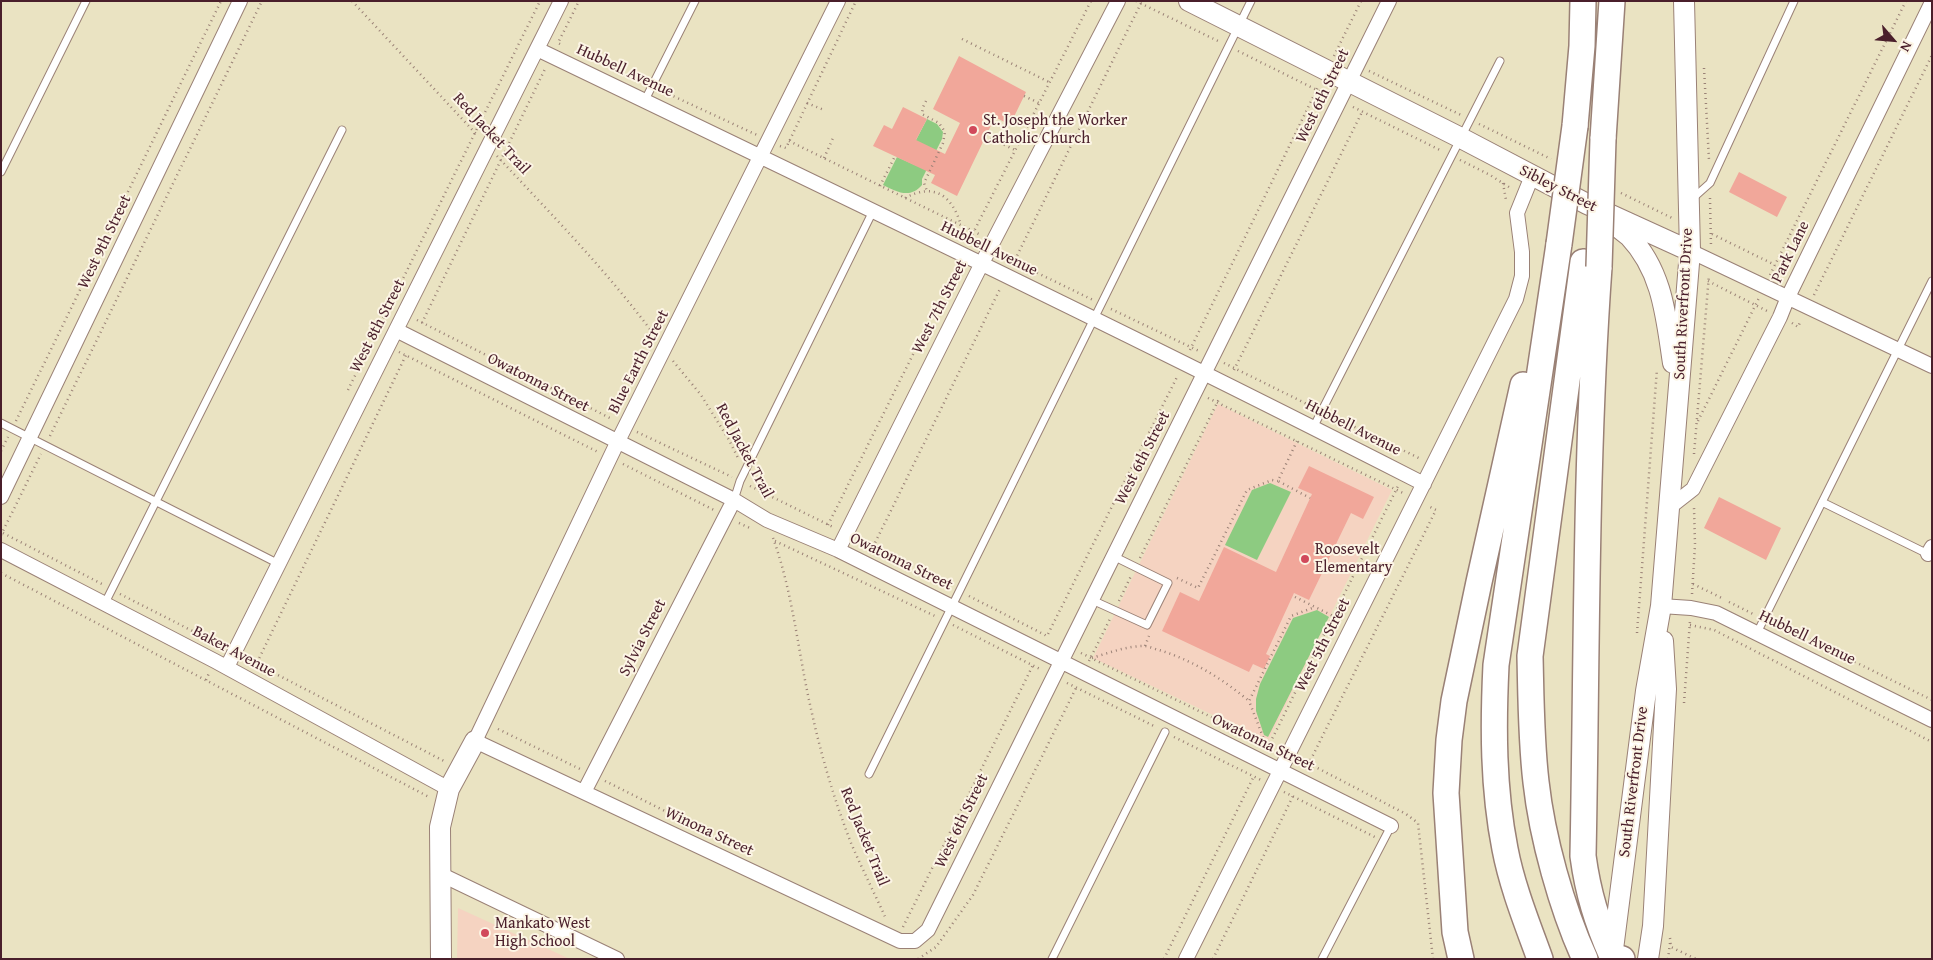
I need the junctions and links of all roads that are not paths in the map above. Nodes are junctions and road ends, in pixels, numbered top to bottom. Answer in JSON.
{"nodes":[{"id":1,"x":86,"y":1,"type":"edge"},
{"id":2,"x":240,"y":1,"type":"edge"},
{"id":3,"x":561,"y":1,"type":"edge"},
{"id":4,"x":695,"y":1,"type":"edge"},
{"id":5,"x":838,"y":1,"type":"edge"},
{"id":6,"x":1118,"y":1,"type":"edge"},
{"id":7,"x":1189,"y":1,"type":"edge"},
{"id":8,"x":1251,"y":1,"type":"edge"},
{"id":9,"x":1389,"y":1,"type":"edge"},
{"id":10,"x":1583,"y":1,"type":"edge"},
{"id":11,"x":1612,"y":1,"type":"edge"},
{"id":12,"x":1684,"y":1,"type":"edge"},
{"id":13,"x":1794,"y":1,"type":"edge"},
{"id":14,"x":1932,"y":2,"type":"edge"},
{"id":15,"x":1238,"y":26,"type":"junction"},
{"id":16,"x":541,"y":43,"type":"junction"},
{"id":17,"x":1500,"y":61,"type":"dead end"},
{"id":18,"x":1354,"y":74,"type":"junction"},
{"id":19,"x":645,"y":100,"type":"junction"},
{"id":20,"x":342,"y":130,"type":"dead end"},
{"id":21,"x":1461,"y":138,"type":"junction"},
{"id":22,"x":760,"y":155,"type":"junction"},
{"id":23,"x":1,"y":172,"type":"edge"},
{"id":24,"x":1532,"y":176,"type":"junction"},
{"id":25,"x":1689,"y":202,"type":"junction"},
{"id":26,"x":1586,"y":204,"type":"junction"},
{"id":27,"x":874,"y":211,"type":"junction"},
{"id":28,"x":1690,"y":251,"type":"junction"},
{"id":29,"x":1558,"y":253,"type":"junction"},
{"id":30,"x":1591,"y":264,"type":"junction"},
{"id":31,"x":982,"y":265,"type":"junction"},
{"id":32,"x":1932,"y":281,"type":"edge"},
{"id":33,"x":1788,"y":297,"type":"junction"},
{"id":34,"x":1094,"y":319,"type":"junction"},
{"id":35,"x":396,"y":330,"type":"junction"},
{"id":36,"x":1898,"y":349,"type":"junction"},
{"id":37,"x":1932,"y":366,"type":"edge"},
{"id":38,"x":1205,"y":373,"type":"junction"},
{"id":39,"x":1678,"y":403,"type":"junction"},
{"id":40,"x":1,"y":424,"type":"edge"},
{"id":41,"x":1313,"y":428,"type":"junction"},
{"id":42,"x":30,"y":438,"type":"junction"},
{"id":43,"x":617,"y":443,"type":"junction"},
{"id":44,"x":1424,"y":484,"type":"junction"},
{"id":45,"x":1,"y":497,"type":"edge"},
{"id":46,"x":734,"y":500,"type":"junction"},
{"id":47,"x":155,"y":502,"type":"junction"},
{"id":48,"x":1822,"y":502,"type":"junction"},
{"id":49,"x":1670,"y":507,"type":"junction"},
{"id":50,"x":1,"y":550,"type":"edge"},
{"id":51,"x":838,"y":550,"type":"junction"},
{"id":52,"x":1930,"y":550,"type":"edge"},
{"id":53,"x":1113,"y":556,"type":"junction"},
{"id":54,"x":279,"y":564,"type":"junction"},
{"id":55,"x":1092,"y":600,"type":"junction"},
{"id":56,"x":104,"y":603,"type":"junction"},
{"id":57,"x":1661,"y":606,"type":"junction"},
{"id":58,"x":952,"y":607,"type":"junction"},
{"id":59,"x":1757,"y":633,"type":"junction"},
{"id":60,"x":1060,"y":661,"type":"junction"},
{"id":61,"x":221,"y":664,"type":"junction"},
{"id":62,"x":1932,"y":720,"type":"edge"},
{"id":63,"x":1165,"y":732,"type":"road end"},
{"id":64,"x":476,"y":741,"type":"junction"},
{"id":65,"x":1279,"y":771,"type":"junction"},
{"id":66,"x":869,"y":774,"type":"dead end"},
{"id":67,"x":584,"y":792,"type":"junction"},
{"id":68,"x":447,"y":797,"type":"junction"},
{"id":69,"x":1390,"y":826,"type":"joint"},
{"id":70,"x":440,"y":874,"type":"junction"},
{"id":71,"x":928,"y":930,"type":"joint"},
{"id":72,"x":1582,"y":952,"type":"edge"},
{"id":73,"x":1615,"y":958,"type":"edge"},
{"id":74,"x":442,"y":959,"type":"edge"},
{"id":75,"x":617,"y":959,"type":"edge"},
{"id":76,"x":1052,"y":959,"type":"edge"},
{"id":77,"x":1186,"y":959,"type":"edge"},
{"id":78,"x":1322,"y":959,"type":"edge"},
{"id":79,"x":1461,"y":959,"type":"edge"},
{"id":80,"x":1540,"y":959,"type":"edge"},
{"id":81,"x":1648,"y":959,"type":"edge"}],
"edges":[{"from":1,"to":23,"type":"lane"},
{"from":2,"to":42,"type":"street","name":"West 9th Street"},
{"from":3,"to":16,"type":"street","name":"West 8th Street"},
{"from":4,"to":19,"type":"lane"},
{"from":5,"to":22,"type":"street","name":"Blue Earth Street"},
{"from":6,"to":31,"type":"street","name":"West 7th Street"},
{"from":7,"to":15,"type":"main road","name":"Sibley Street"},
{"from":8,"to":15,"type":"lane"},
{"from":9,"to":18,"type":"street","name":"West 6th Street"},
{"from":10,"to":29,"type":"highway","bridge":true},
{"from":11,"to":30,"type":"highway","bridge":true},
{"from":12,"to":25,"type":"main road","name":"South Riverfront Drive"},
{"from":13,"to":25,"type":"lane"},
{"from":14,"to":33,"type":"street","name":"Park Lane"},
{"from":15,"to":18,"type":"main road","name":"Sibley Street"},
{"from":15,"to":34,"type":"lane"},
{"from":16,"to":19,"type":"street","name":"Hubbell Avenue"},
{"from":16,"to":35,"type":"street","name":"West 8th Street"},
{"from":17,"to":21,"type":"lane"},
{"from":18,"to":21,"type":"main road","name":"Sibley Street"},
{"from":18,"to":38,"type":"street","name":"West 6th Street"},
{"from":19,"to":22,"type":"street","name":"Hubbell Avenue"},
{"from":20,"to":47,"type":"lane"},
{"from":21,"to":24,"type":"main road","name":"Sibley Street"},
{"from":21,"to":41,"type":"lane"},
{"from":22,"to":27,"type":"street","name":"Hubbell Avenue"},
{"from":22,"to":43,"type":"street","name":"Blue Earth Street"},
{"from":24,"to":26,"type":"main road","name":"Sibley Street"},
{"from":24,"to":44,"type":"street","name":"West 5th Street"},
{"from":25,"to":28,"type":"main road","name":"South Riverfront Drive"},
{"from":26,"to":28,"type":"main road","name":"Sibley Street"},
{"from":26,"to":39,"type":"main road"},
{"from":27,"to":31,"type":"street","name":"Hubbell Avenue"},
{"from":27,"to":46,"type":"lane"},
{"from":28,"to":33,"type":"street","name":"Sibley Street"},
{"from":28,"to":39,"type":"main road","name":"South Riverfront Drive"},
{"from":29,"to":79,"type":"highway"},
{"from":29,"to":80,"type":"highway"},
{"from":30,"to":72,"type":"highway"},
{"from":30,"to":73,"type":"highway"},
{"from":31,"to":34,"type":"street","name":"Hubbell Avenue"},
{"from":31,"to":51,"type":"street","name":"West 7th Street"},
{"from":32,"to":36,"type":"lane"},
{"from":33,"to":36,"type":"street","name":"Sibley Street"},
{"from":33,"to":49,"type":"street","name":"Park Lane"},
{"from":34,"to":38,"type":"street","name":"Hubbell Avenue"},
{"from":34,"to":58,"type":"lane"},
{"from":35,"to":43,"type":"street","name":"Owatonna Street"},
{"from":35,"to":54,"type":"street","name":"West 8th Street"},
{"from":36,"to":37,"type":"street","name":"Sibley Street"},
{"from":36,"to":48,"type":"lane"},
{"from":38,"to":41,"type":"street","name":"Hubbell Avenue"},
{"from":38,"to":53,"type":"street","name":"West 6th Street"},
{"from":39,"to":49,"type":"main road","name":"South Riverfront Drive"},
{"from":40,"to":42,"type":"lane"},
{"from":41,"to":44,"type":"street","name":"Hubbell Avenue"},
{"from":42,"to":45,"type":"street","name":"West 9th Street"},
{"from":42,"to":47,"type":"lane"},
{"from":43,"to":46,"type":"street","name":"Owatonna Street"},
{"from":43,"to":64,"type":"street","name":"Blue Earth Street"},
{"from":44,"to":65,"type":"street","name":"West 5th Street"},
{"from":46,"to":51,"type":"street","name":"Owatonna Street"},
{"from":46,"to":67,"type":"street","name":"Sylvia Street"},
{"from":47,"to":54,"type":"lane"},
{"from":47,"to":56,"type":"lane"},
{"from":48,"to":52,"type":"lane"},
{"from":48,"to":59,"type":"lane"},
{"from":49,"to":57,"type":"main road","name":"South Riverfront Drive"},
{"from":50,"to":56,"type":"street","name":"Baker Avenue"},
{"from":51,"to":58,"type":"street","name":"Owatonna Street"},
{"from":53,"to":55,"type":"street","name":"West 6th Street"},
{"from":53,"to":55,"type":"lane"},
{"from":54,"to":61,"type":"street","name":"West 8th Street"},
{"from":55,"to":60,"type":"street","name":"West 6th Street"},
{"from":56,"to":61,"type":"street","name":"Baker Avenue"},
{"from":57,"to":59,"type":"street","name":"Hubbell Avenue"},
{"from":57,"to":73,"type":"main road","name":"South Riverfront Drive"},
{"from":57,"to":81,"type":"main road","name":"South Riverfront Drive"},
{"from":58,"to":60,"type":"street","name":"Owatonna Street"},
{"from":58,"to":66,"type":"lane"},
{"from":59,"to":62,"type":"street","name":"Hubbell Avenue"},
{"from":60,"to":65,"type":"street","name":"Owatonna Street"},
{"from":60,"to":71,"type":"street","name":"West 6th Street"},
{"from":61,"to":68,"type":"street","name":"Baker Avenue"},
{"from":63,"to":76,"type":"lane"},
{"from":64,"to":67,"type":"street","name":"Winona Street"},
{"from":64,"to":68,"type":"main road"},
{"from":65,"to":69,"type":"street","name":"Owatonna Street"},
{"from":65,"to":77,"type":"street","name":"West 5th Street"},
{"from":67,"to":71,"type":"street","name":"Winona Street"},
{"from":68,"to":70,"type":"main road"},
{"from":69,"to":78,"type":"lane"},
{"from":70,"to":74,"type":"main road"},
{"from":70,"to":75,"type":"street"}]}
